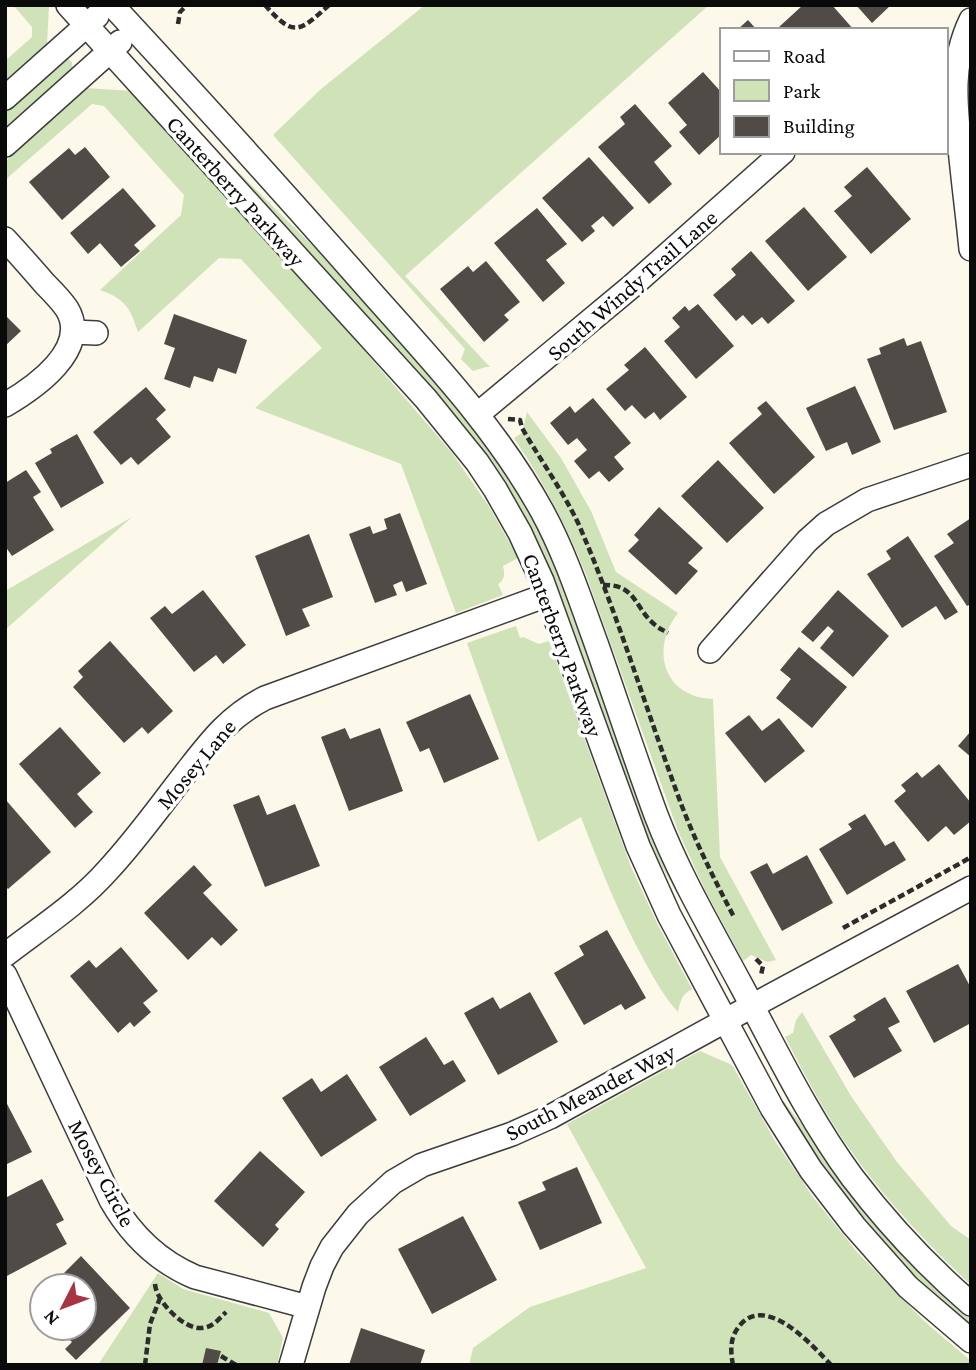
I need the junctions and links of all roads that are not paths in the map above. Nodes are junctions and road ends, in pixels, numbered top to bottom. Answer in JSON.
{"nodes":[{"id":1,"x":68,"y":5,"type":"edge"},
{"id":2,"x":111,"y":5,"type":"edge"},
{"id":3,"x":971,"y":20,"type":"edge"},
{"id":4,"x":86,"y":25,"type":"junction"},
{"id":5,"x":134,"y":30,"type":"junction"},
{"id":6,"x":110,"y":51,"type":"junction"},
{"id":7,"x":5,"y":97,"type":"edge"},
{"id":8,"x":951,"y":109,"type":"edge"},
{"id":9,"x":5,"y":145,"type":"edge"},
{"id":10,"x":781,"y":154,"type":"edge"},
{"id":11,"x":5,"y":239,"type":"edge"},
{"id":12,"x":971,"y":249,"type":"edge"},
{"id":13,"x":73,"y":332,"type":"junction"},
{"id":14,"x":96,"y":334,"type":"dead end"},
{"id":15,"x":5,"y":405,"type":"edge"},
{"id":16,"x":478,"y":414,"type":"junction"},
{"id":17,"x":971,"y":465,"type":"edge"},
{"id":18,"x":547,"y":595,"type":"junction"},
{"id":19,"x":710,"y":651,"type":"dead end"},
{"id":20,"x":971,"y":888,"type":"edge"},
{"id":21,"x":5,"y":955,"type":"edge"},
{"id":22,"x":5,"y":975,"type":"edge"},
{"id":23,"x":752,"y":1006,"type":"junction"},
{"id":24,"x":725,"y":1020,"type":"junction"},
{"id":25,"x":971,"y":1304,"type":"edge"},
{"id":26,"x":308,"y":1307,"type":"junction"},
{"id":27,"x":971,"y":1341,"type":"edge"},
{"id":28,"x":290,"y":1365,"type":"edge"}],
"edges":[{"from":1,"to":4,"type":"street","name":"Canterberry Parkway"},
{"from":2,"to":4,"type":"street"},
{"from":2,"to":5,"type":"street","name":"Canterberry Parkway"},
{"from":3,"to":8,"type":"street"},
{"from":4,"to":6,"type":"street","name":"Canterberry Parkway"},
{"from":4,"to":7,"type":"street"},
{"from":5,"to":6,"type":"street"},
{"from":5,"to":16,"type":"street","name":"Canterberry Parkway"},
{"from":6,"to":9,"type":"street"},
{"from":6,"to":18,"type":"street","name":"Canterberry Parkway"},
{"from":8,"to":12,"type":"street"},
{"from":10,"to":16,"type":"street","name":"South Windy Trail Lane"},
{"from":11,"to":13,"type":"street"},
{"from":13,"to":14,"type":"street"},
{"from":13,"to":15,"type":"street"},
{"from":16,"to":23,"type":"street","name":"Canterberry Parkway"},
{"from":17,"to":19,"type":"street"},
{"from":18,"to":21,"type":"street","name":"Mosey Lane"},
{"from":18,"to":24,"type":"street","name":"Canterberry Parkway"},
{"from":20,"to":23,"type":"street","name":"South Meander Way"},
{"from":22,"to":26,"type":"street","name":"Mosey Circle"},
{"from":23,"to":24,"type":"street","name":"South Meander Way"},
{"from":23,"to":25,"type":"street","name":"Canterberry Parkway"},
{"from":24,"to":26,"type":"street","name":"South Meander Way"},
{"from":24,"to":27,"type":"street","name":"Canterberry Parkway"},
{"from":26,"to":28,"type":"street","name":"South Meander Way"}]}
